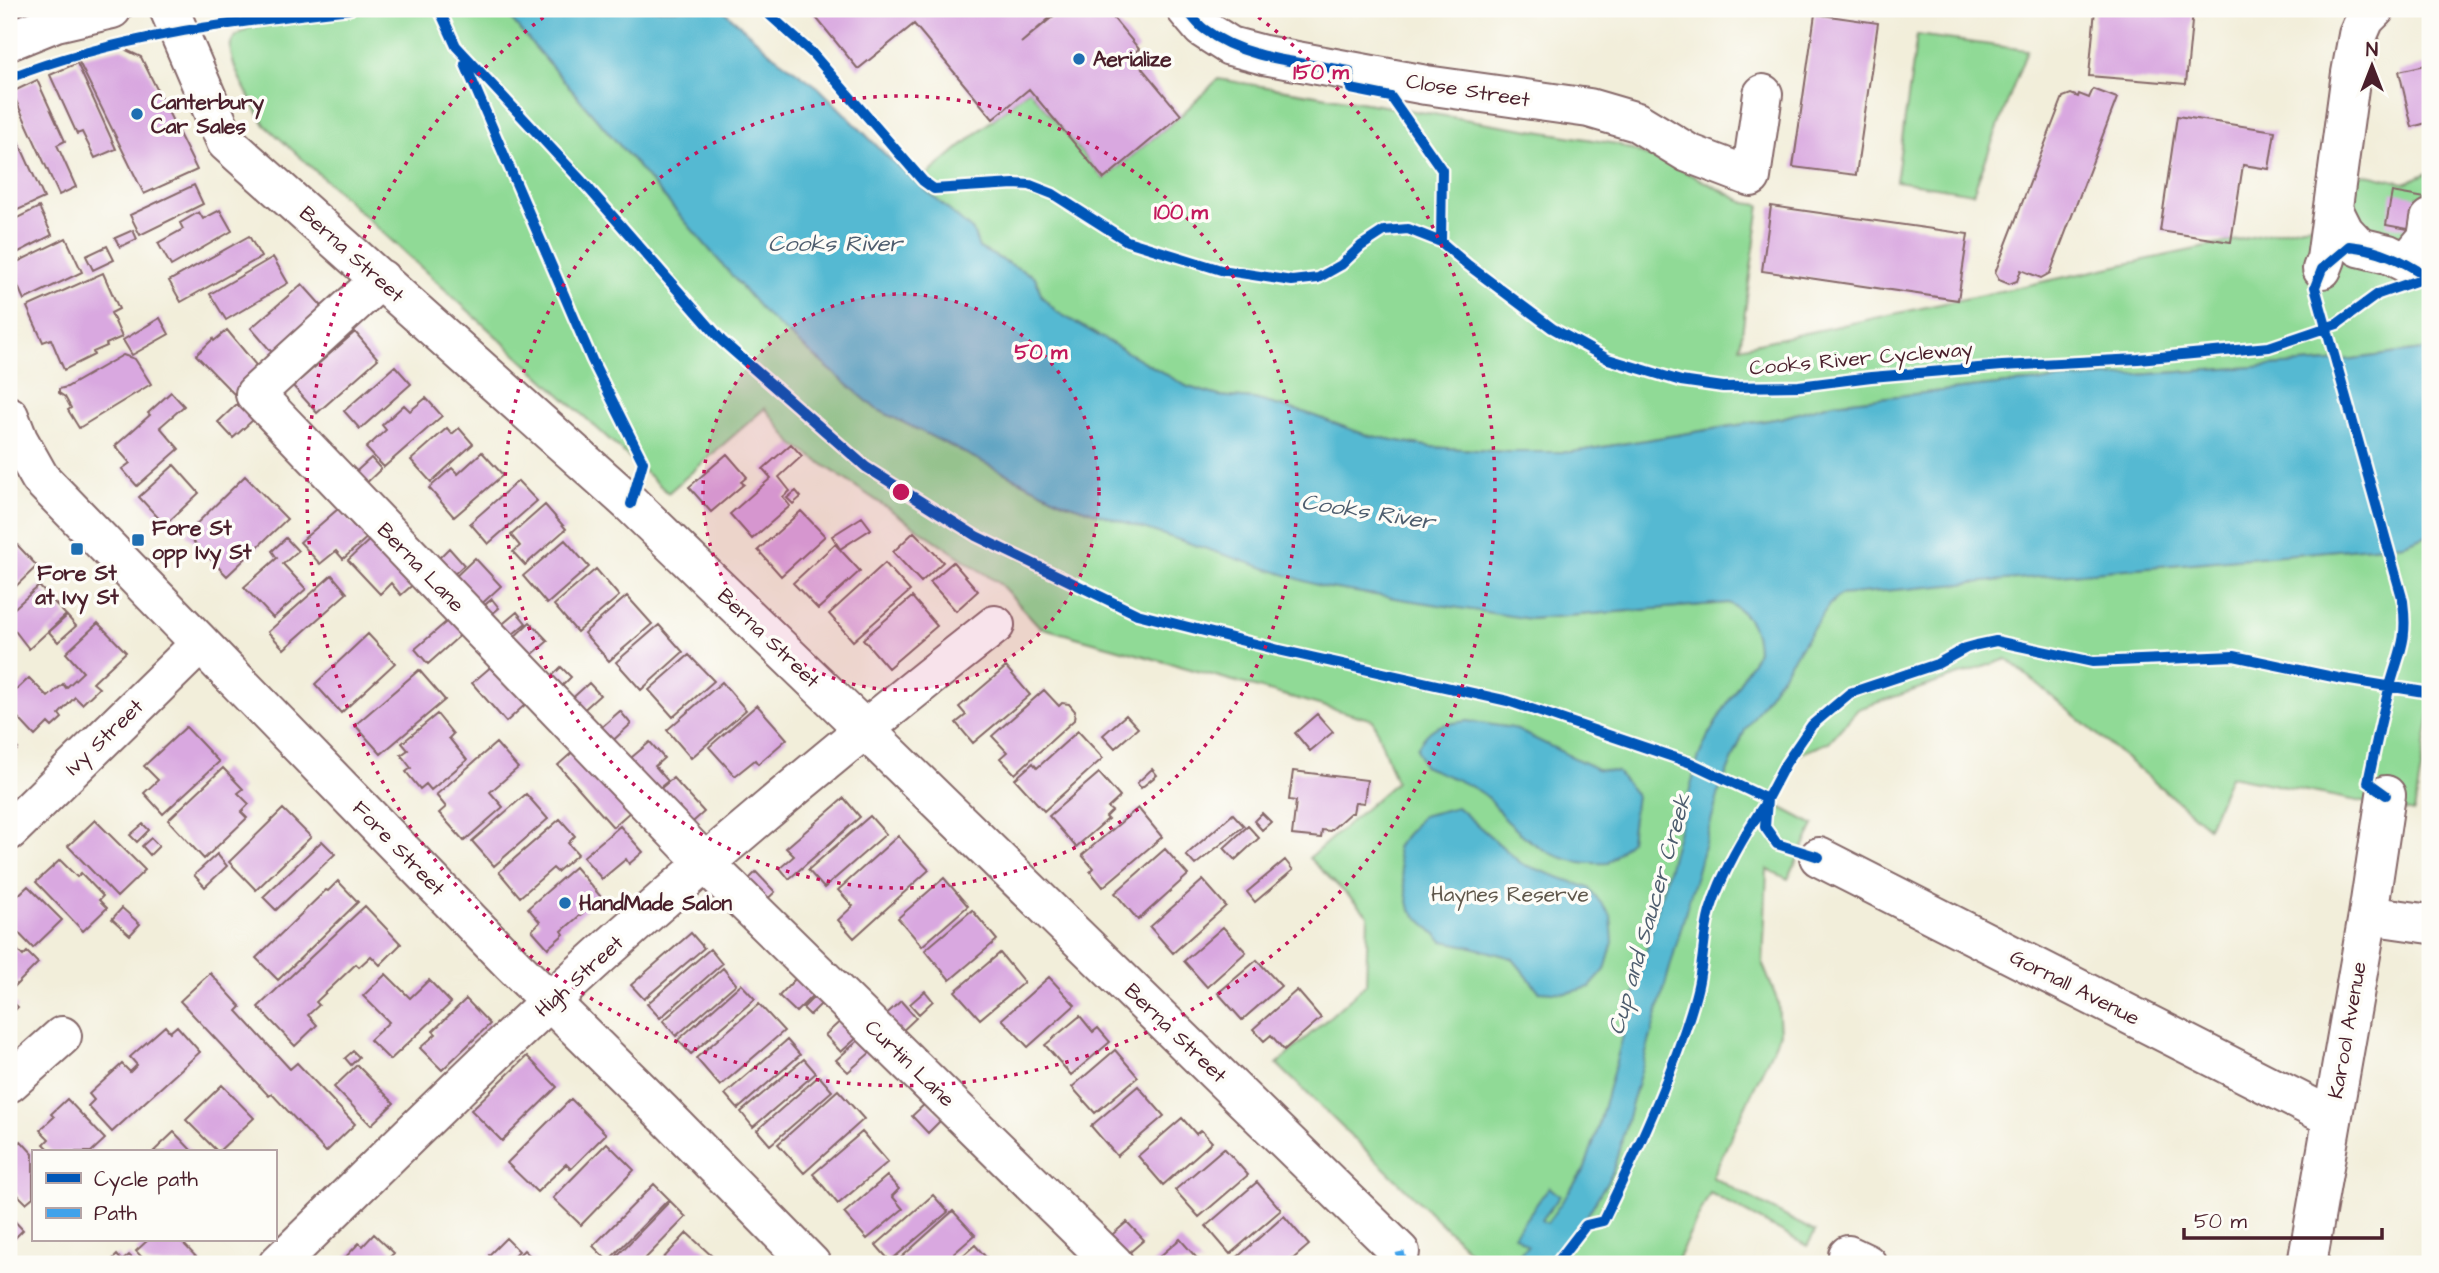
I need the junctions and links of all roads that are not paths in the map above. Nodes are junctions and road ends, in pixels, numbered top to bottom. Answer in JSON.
{"nodes":[{"id":1,"x":112,"y":9,"type":"edge"},
{"id":2,"x":169,"y":9,"type":"edge"},
{"id":3,"x":1186,"y":9,"type":"edge"},
{"id":4,"x":2367,"y":22,"type":"edge"},
{"id":5,"x":9,"y":41,"type":"edge"},
{"id":6,"x":1763,"y":94,"type":"dead end"},
{"id":7,"x":2333,"y":209,"type":"junction"},
{"id":8,"x":2430,"y":219,"type":"edge"},
{"id":9,"x":2322,"y":269,"type":"dead end"},
{"id":10,"x":381,"y":279,"type":"junction"},
{"id":11,"x":9,"y":416,"type":"edge"},
{"id":12,"x":995,"y":625,"type":"dead end"},
{"id":13,"x":200,"y":644,"type":"junction"},
{"id":14,"x":863,"y":728,"type":"junction"},
{"id":15,"x":2386,"y":795,"type":"dead end"},
{"id":16,"x":9,"y":831,"type":"edge"},
{"id":17,"x":1819,"y":857,"type":"dead end"},
{"id":18,"x":705,"y":863,"type":"junction"},
{"id":19,"x":2368,"y":915,"type":"junction"},
{"id":20,"x":2430,"y":924,"type":"edge"},
{"id":21,"x":550,"y":1001,"type":"junction"},
{"id":22,"x":62,"y":1036,"type":"dead end"},
{"id":23,"x":9,"y":1083,"type":"edge"},
{"id":24,"x":2331,"y":1117,"type":"junction"},
{"id":25,"x":1400,"y":1252,"type":"dead end"},
{"id":26,"x":278,"y":1264,"type":"edge"},
{"id":27,"x":811,"y":1264,"type":"edge"},
{"id":28,"x":1114,"y":1264,"type":"edge"},
{"id":29,"x":2307,"y":1264,"type":"edge"}],
"edges":[{"from":1,"to":5,"type":"main road"},
{"from":2,"to":10,"type":"main road","name":"Berna Street"},
{"from":3,"to":6,"type":"main road","name":"Close Street"},
{"from":4,"to":7,"type":"main road"},
{"from":7,"to":8,"type":"main road"},
{"from":7,"to":9,"type":"main road"},
{"from":10,"to":14,"type":"main road","name":"Berna Street"},
{"from":10,"to":18,"type":"main road","name":"Berna Lane"},
{"from":11,"to":13,"type":"main road","name":"Fore Street"},
{"from":12,"to":14,"type":"main road","name":"High Street"},
{"from":13,"to":16,"type":"main road","name":"Ivy Street"},
{"from":13,"to":21,"type":"main road","name":"Fore Street"},
{"from":14,"to":18,"type":"main road","name":"High Street"},
{"from":14,"to":25,"type":"main road","name":"Berna Street"},
{"from":15,"to":19,"type":"main road","name":"Karool Avenue"},
{"from":17,"to":24,"type":"main road","name":"Gornall Avenue"},
{"from":18,"to":21,"type":"main road","name":"High Street"},
{"from":18,"to":28,"type":"main road","name":"Curtin Lane"},
{"from":19,"to":20,"type":"main road"},
{"from":19,"to":24,"type":"main road","name":"Karool Avenue"},
{"from":21,"to":26,"type":"main road","name":"High Street"},
{"from":21,"to":27,"type":"main road","name":"Fore Street"},
{"from":22,"to":23,"type":"main road"},
{"from":24,"to":29,"type":"main road","name":"Karool Avenue"}]}
